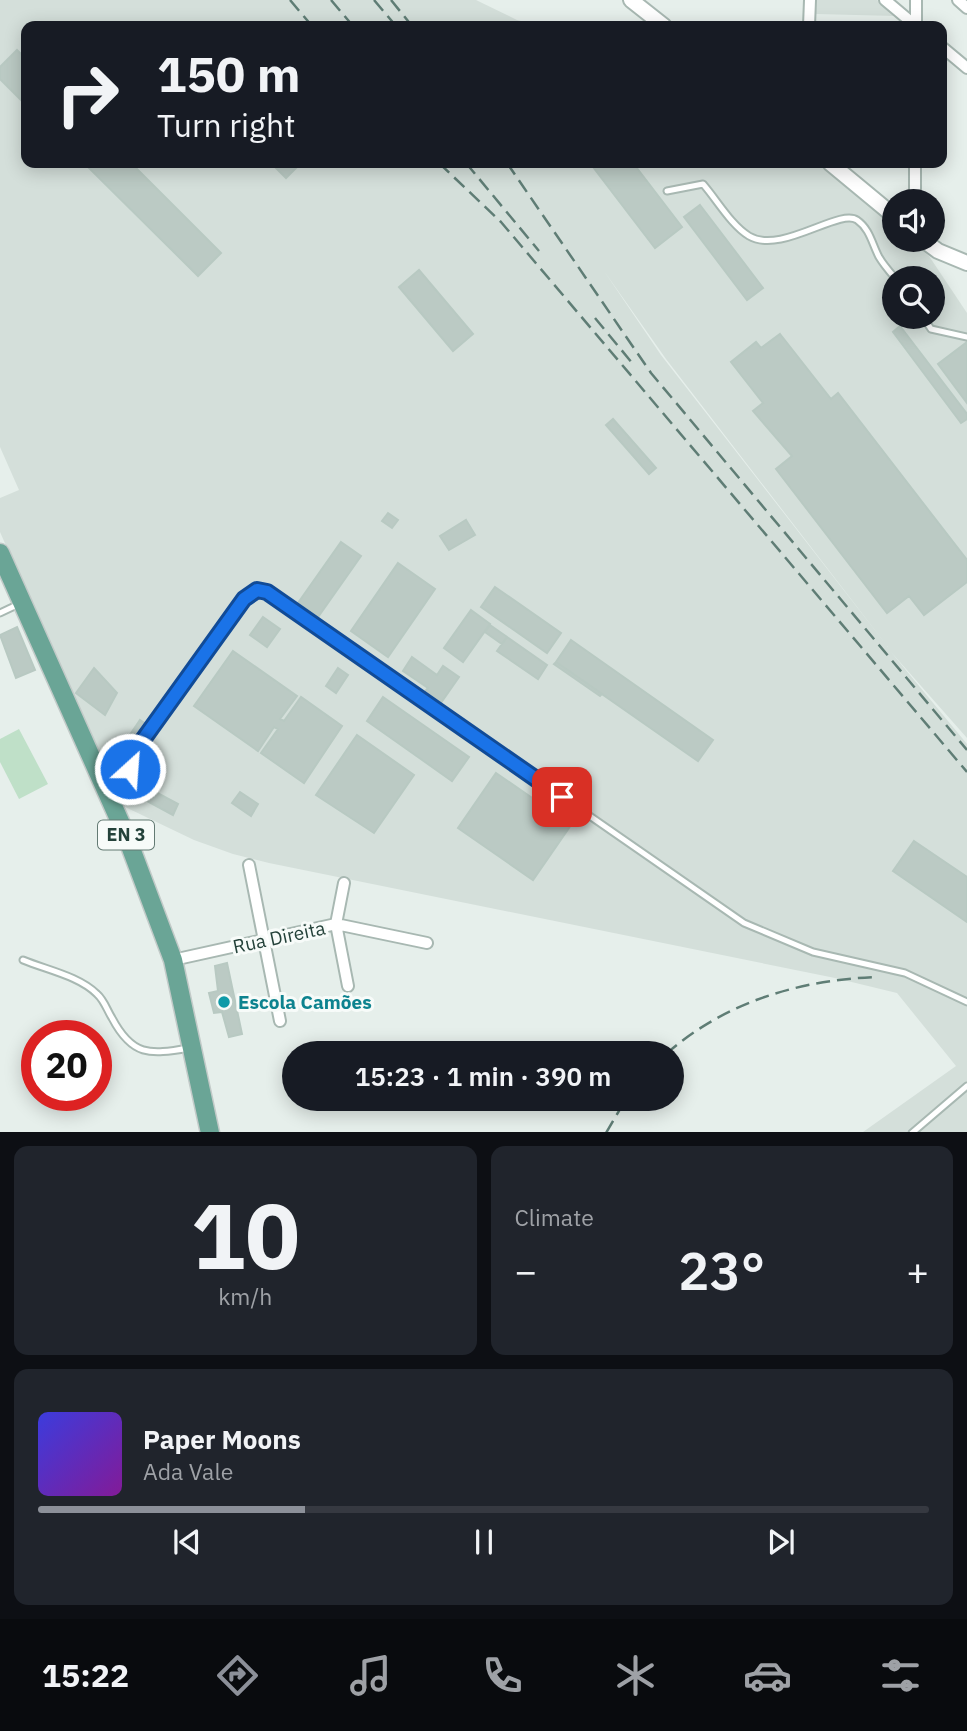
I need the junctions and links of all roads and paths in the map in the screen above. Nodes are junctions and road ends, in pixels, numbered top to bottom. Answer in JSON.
{"nodes":[{"id":1,"x":631,"y":0,"type":"edge"},
{"id":2,"x":810,"y":0,"type":"edge"},
{"id":3,"x":885,"y":0,"type":"edge"},
{"id":4,"x":916,"y":0,"type":"edge"},
{"id":5,"x":958,"y":0,"type":"edge"},
{"id":6,"x":967,"y":8,"type":"edge"},
{"id":7,"x":658,"y":21,"type":"edge"},
{"id":8,"x":809,"y":21,"type":"edge"},
{"id":9,"x":910,"y":21,"type":"edge"},
{"id":10,"x":916,"y":21,"type":"edge"},
{"id":11,"x":947,"y":51,"type":"edge"},
{"id":12,"x":967,"y":68,"type":"edge"},
{"id":13,"x":836,"y":168,"type":"edge"},
{"id":14,"x":915,"y":168,"type":"edge"},
{"id":15,"x":915,"y":189,"type":"edge"},
{"id":16,"x":667,"y":191,"type":"dead end"},
{"id":17,"x":882,"y":206,"type":"edge"},
{"id":18,"x":940,"y":252,"type":"edge"},
{"id":19,"x":967,"y":263,"type":"edge"},
{"id":20,"x":886,"y":266,"type":"edge"},
{"id":21,"x":935,"y":329,"type":"edge"},
{"id":22,"x":967,"y":337,"type":"edge"},
{"id":23,"x":0,"y":553,"type":"edge"},
{"id":24,"x":22,"y":603,"type":"junction"},
{"id":25,"x":0,"y":613,"type":"edge"},
{"id":26,"x":130,"y":769,"type":"dead end"},
{"id":27,"x":249,"y":865,"type":"dead end"},
{"id":28,"x":344,"y":883,"type":"dead end"},
{"id":29,"x":336,"y":924,"type":"junction"},
{"id":30,"x":262,"y":940,"type":"junction"},
{"id":31,"x":427,"y":943,"type":"dead end"},
{"id":32,"x":23,"y":960,"type":"dead end"},
{"id":33,"x":173,"y":960,"type":"junction"},
{"id":34,"x":348,"y":986,"type":"dead end"},
{"id":35,"x":967,"y":1002,"type":"edge"},
{"id":36,"x":280,"y":1021,"type":"dead end"},
{"id":37,"x":192,"y":1047,"type":"junction"},
{"id":38,"x":967,"y":1086,"type":"edge"},
{"id":39,"x":210,"y":1132,"type":"edge"},
{"id":40,"x":912,"y":1132,"type":"edge"}],
"edges":[{"from":1,"to":7,"type":"street"},
{"from":2,"to":8,"type":"street"},
{"from":3,"to":9,"type":"street"},
{"from":4,"to":10,"type":"street"},
{"from":5,"to":6,"type":"street"},
{"from":11,"to":12,"type":"street"},
{"from":13,"to":17,"type":"street"},
{"from":14,"to":15,"type":"street"},
{"from":16,"to":20,"type":"lane"},
{"from":18,"to":19,"type":"street"},
{"from":21,"to":22,"type":"lane"},
{"from":23,"to":24,"type":"main road","number":"EN 3"},
{"from":24,"to":25,"type":"lane"},
{"from":24,"to":33,"type":"main road","number":"EN 3"},
{"from":26,"to":35,"type":"lane"},
{"from":27,"to":30,"type":"street"},
{"from":28,"to":29,"type":"street"},
{"from":29,"to":30,"type":"street","name":"Rua Direita"},
{"from":29,"to":31,"type":"street","name":"Rua Direita"},
{"from":29,"to":34,"type":"street"},
{"from":30,"to":33,"type":"street","name":"Rua Direita"},
{"from":30,"to":36,"type":"street"},
{"from":32,"to":37,"type":"lane"},
{"from":33,"to":37,"type":"main road","number":"EN 3"},
{"from":37,"to":39,"type":"main road","number":"EN 3"},
{"from":38,"to":40,"type":"lane"}]}
